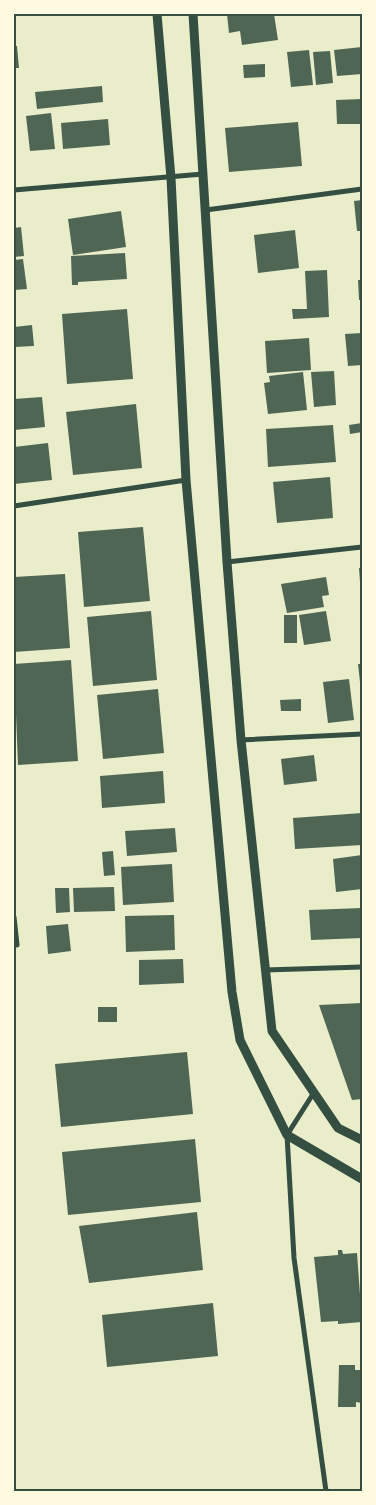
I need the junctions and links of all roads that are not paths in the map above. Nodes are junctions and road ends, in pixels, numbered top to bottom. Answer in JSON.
{"nodes":[{"id":1,"x":158,"y":14,"type":"edge"},
{"id":2,"x":194,"y":14,"type":"edge"},
{"id":3,"x":203,"y":174,"type":"junction"},
{"id":4,"x":171,"y":178,"type":"junction"},
{"id":5,"x":362,"y":189,"type":"edge"},
{"id":6,"x":14,"y":190,"type":"edge"},
{"id":7,"x":206,"y":210,"type":"junction"},
{"id":8,"x":186,"y":480,"type":"junction"},
{"id":9,"x":14,"y":506,"type":"edge"},
{"id":10,"x":362,"y":547,"type":"edge"},
{"id":11,"x":227,"y":562,"type":"junction"},
{"id":12,"x":362,"y":734,"type":"edge"},
{"id":13,"x":241,"y":740,"type":"junction"},
{"id":14,"x":14,"y":917,"type":"edge"},
{"id":15,"x":17,"y":945,"type":"dead end"},
{"id":16,"x":362,"y":967,"type":"edge"},
{"id":17,"x":265,"y":970,"type":"junction"},
{"id":18,"x":313,"y":1094,"type":"junction"},
{"id":19,"x":287,"y":1135,"type":"junction"},
{"id":20,"x":362,"y":1140,"type":"edge"},
{"id":21,"x":362,"y":1179,"type":"edge"},
{"id":22,"x":326,"y":1491,"type":"edge"}],
"edges":[{"from":1,"to":4,"type":"street"},
{"from":2,"to":3,"type":"street"},
{"from":3,"to":4,"type":"street"},
{"from":3,"to":7,"type":"street"},
{"from":4,"to":6,"type":"street"},
{"from":4,"to":8,"type":"street"},
{"from":5,"to":7,"type":"street"},
{"from":7,"to":11,"type":"street"},
{"from":8,"to":9,"type":"street"},
{"from":8,"to":19,"type":"street"},
{"from":10,"to":11,"type":"street"},
{"from":11,"to":13,"type":"street"},
{"from":12,"to":13,"type":"street"},
{"from":13,"to":17,"type":"street"},
{"from":14,"to":15,"type":"street"},
{"from":16,"to":17,"type":"street"},
{"from":17,"to":18,"type":"street"},
{"from":18,"to":19,"type":"street"},
{"from":18,"to":20,"type":"street"},
{"from":19,"to":21,"type":"street"},
{"from":19,"to":22,"type":"street"}]}
